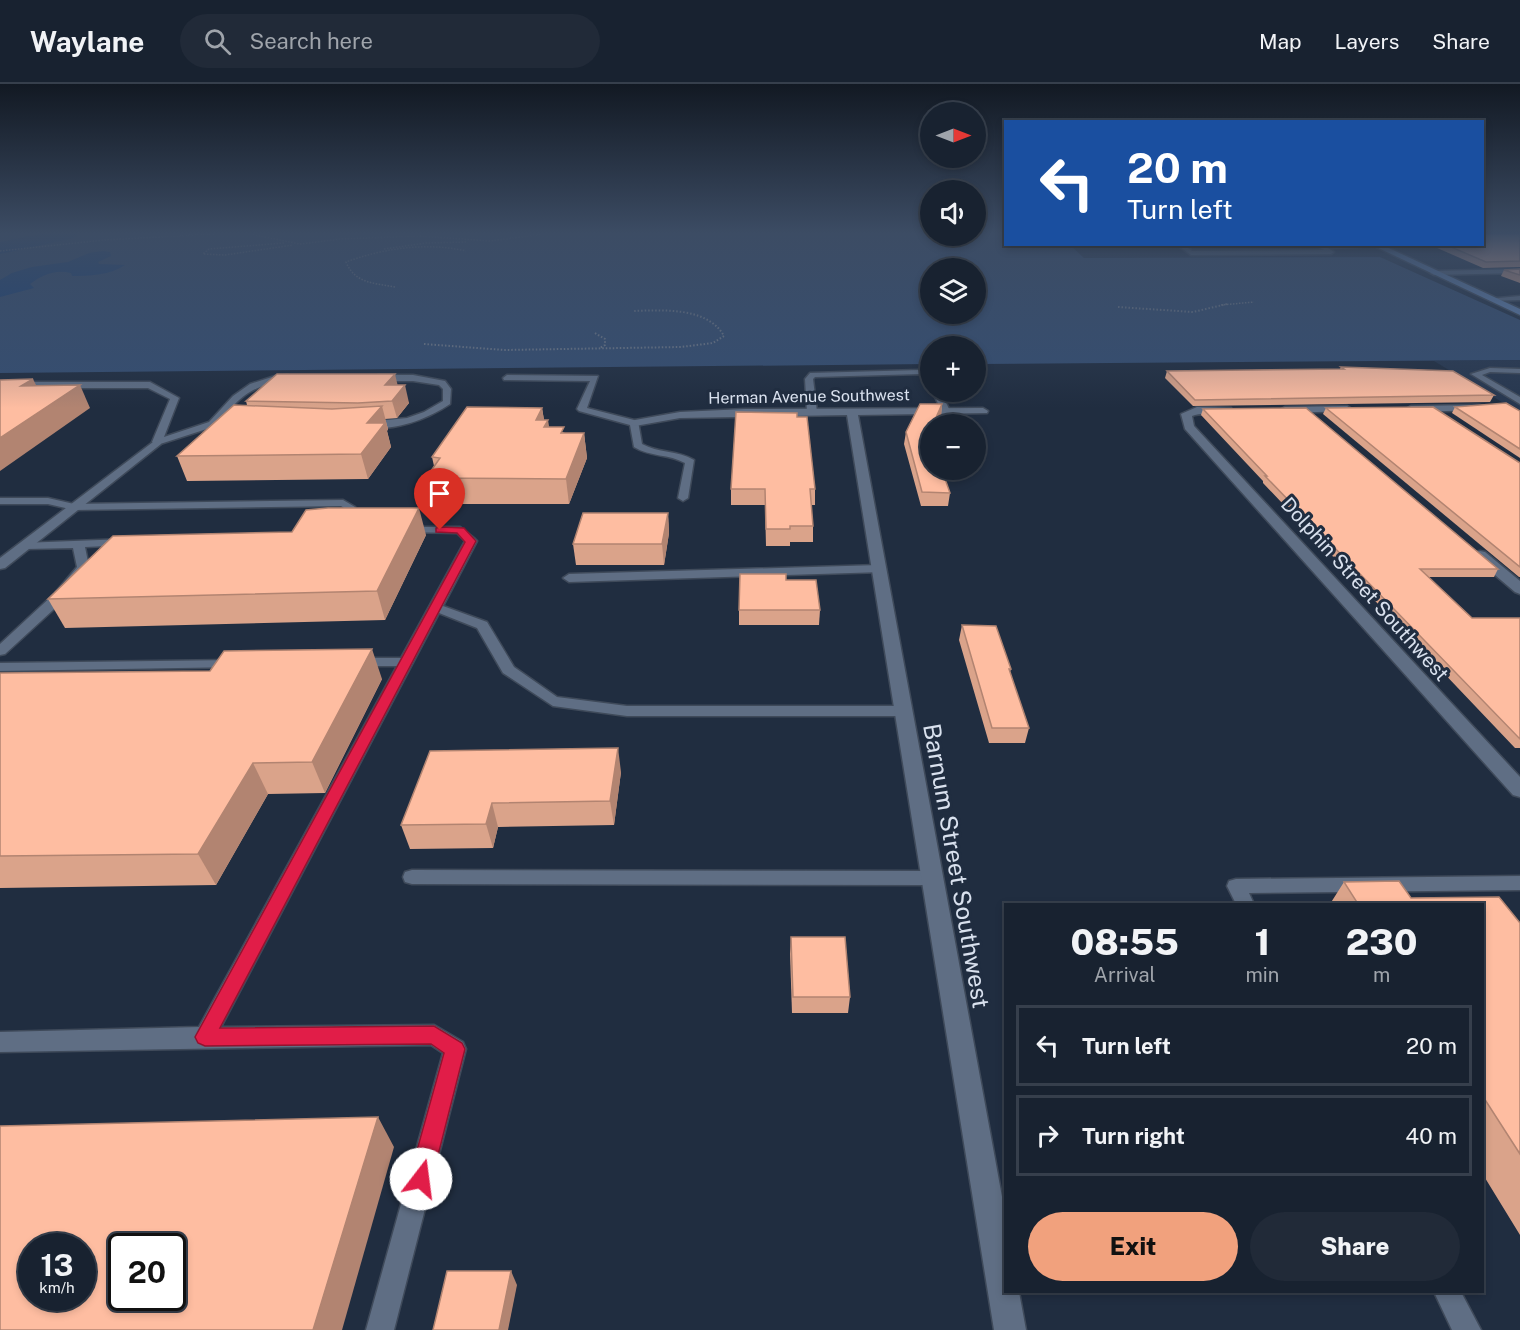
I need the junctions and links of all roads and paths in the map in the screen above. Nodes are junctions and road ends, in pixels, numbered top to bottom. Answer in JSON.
{"nodes":[{"id":1,"x":1476,"y":292,"type":"edge"},
{"id":2,"x":1503,"y":292,"type":"edge"},
{"id":3,"x":1491,"y":299,"type":"junction"},
{"id":4,"x":1519,"y":299,"type":"edge"},
{"id":5,"x":1254,"y":302,"type":"dead end"},
{"id":6,"x":1118,"y":307,"type":"dead end"},
{"id":7,"x":634,"y":311,"type":"dead end"},
{"id":8,"x":1520,"y":312,"type":"edge"},
{"id":9,"x":596,"y":333,"type":"dead end"},
{"id":10,"x":424,"y":344,"type":"dead end"},
{"id":11,"x":600,"y":348,"type":"junction"},
{"id":12,"x":1520,"y":371,"type":"edge"},
{"id":13,"x":920,"y":372,"type":"edge"},
{"id":14,"x":299,"y":378,"type":"edge"},
{"id":15,"x":371,"y":378,"type":"edge"},
{"id":16,"x":507,"y":378,"type":"dead end"},
{"id":17,"x":0,"y":385,"type":"edge"},
{"id":18,"x":1520,"y":400,"type":"edge"},
{"id":19,"x":941,"y":402,"type":"edge"},
{"id":20,"x":1487,"y":408,"type":"edge"},
{"id":21,"x":1354,"y":409,"type":"edge"},
{"id":22,"x":1400,"y":409,"type":"edge"},
{"id":23,"x":1435,"y":409,"type":"junction"},
{"id":24,"x":1241,"y":410,"type":"edge"},
{"id":25,"x":1275,"y":410,"type":"edge"},
{"id":26,"x":1308,"y":410,"type":"junction"},
{"id":27,"x":945,"y":411,"type":"junction"},
{"id":28,"x":983,"y":411,"type":"dead end"},
{"id":29,"x":812,"y":412,"type":"junction"},
{"id":30,"x":852,"y":412,"type":"junction"},
{"id":31,"x":1454,"y":421,"type":"edge"},
{"id":32,"x":635,"y":423,"type":"junction"},
{"id":33,"x":212,"y":424,"type":"junction"},
{"id":34,"x":247,"y":424,"type":"edge"},
{"id":35,"x":1325,"y":425,"type":"edge"},
{"id":36,"x":351,"y":426,"type":"edge"},
{"id":37,"x":157,"y":442,"type":"junction"},
{"id":38,"x":683,"y":498,"type":"dead end"},
{"id":39,"x":0,"y":501,"type":"edge"},
{"id":40,"x":74,"y":507,"type":"junction"},
{"id":41,"x":359,"y":530,"type":"edge"},
{"id":42,"x":393,"y":530,"type":"edge"},
{"id":43,"x":135,"y":543,"type":"edge"},
{"id":44,"x":78,"y":544,"type":"junction"},
{"id":45,"x":1467,"y":544,"type":"edge"},
{"id":46,"x":26,"y":545,"type":"junction"},
{"id":47,"x":0,"y":565,"type":"edge"},
{"id":48,"x":879,"y":568,"type":"junction"},
{"id":49,"x":569,"y":578,"type":"dead end"},
{"id":50,"x":1520,"y":589,"type":"edge"},
{"id":51,"x":435,"y":607,"type":"junction"},
{"id":52,"x":0,"y":651,"type":"edge"},
{"id":53,"x":406,"y":662,"type":"junction"},
{"id":54,"x":346,"y":663,"type":"edge"},
{"id":55,"x":251,"y":664,"type":"edge"},
{"id":56,"x":0,"y":667,"type":"edge"},
{"id":57,"x":902,"y":711,"type":"junction"},
{"id":58,"x":1513,"y":774,"type":"edge"},
{"id":59,"x":1520,"y":790,"type":"edge"},
{"id":60,"x":412,"y":877,"type":"dead end"},
{"id":61,"x":931,"y":878,"type":"junction"},
{"id":62,"x":1520,"y":883,"type":"edge"},
{"id":63,"x":1244,"y":903,"type":"edge"},
{"id":64,"x":205,"y":1037,"type":"junction"},
{"id":65,"x":0,"y":1042,"type":"edge"},
{"id":66,"x":1448,"y":1293,"type":"edge"},
{"id":67,"x":380,"y":1330,"type":"edge"},
{"id":68,"x":1010,"y":1330,"type":"edge"},
{"id":69,"x":1467,"y":1330,"type":"edge"}],
"edges":[{"from":1,"to":3,"type":"main road"},
{"from":2,"to":4,"type":"main road"},
{"from":3,"to":4,"type":"lane"},
{"from":3,"to":8,"type":"main road"},
{"from":5,"to":6,"type":"path"},
{"from":7,"to":11,"type":"path"},
{"from":9,"to":11,"type":"path"},
{"from":10,"to":11,"type":"path"},
{"from":12,"to":18,"type":"lane"},
{"from":13,"to":29,"type":"lane"},
{"from":14,"to":33,"type":"lane"},
{"from":15,"to":36,"type":"lane"},
{"from":16,"to":32,"type":"lane"},
{"from":17,"to":37,"type":"lane"},
{"from":19,"to":27,"type":"lane"},
{"from":20,"to":23,"type":"street"},
{"from":21,"to":26,"type":"street"},
{"from":22,"to":23,"type":"street"},
{"from":23,"to":31,"type":"street"},
{"from":24,"to":58,"type":"street","name":"Dolphin Street Southwest"},
{"from":25,"to":26,"type":"street"},
{"from":26,"to":35,"type":"street"},
{"from":27,"to":28,"type":"street","name":"Herman Avenue Southwest"},
{"from":27,"to":30,"type":"street","name":"Herman Avenue Southwest"},
{"from":29,"to":30,"type":"street","name":"Herman Avenue Southwest"},
{"from":29,"to":32,"type":"street","name":"Herman Avenue Southwest"},
{"from":30,"to":48,"type":"street","name":"Barnum Street Southwest"},
{"from":32,"to":38,"type":"lane"},
{"from":33,"to":34,"type":"lane"},
{"from":33,"to":37,"type":"lane"},
{"from":37,"to":40,"type":"street"},
{"from":39,"to":40,"type":"lane"},
{"from":40,"to":41,"type":"lane"},
{"from":40,"to":46,"type":"street"},
{"from":42,"to":51,"type":"lane"},
{"from":43,"to":44,"type":"lane"},
{"from":44,"to":46,"type":"lane"},
{"from":44,"to":52,"type":"lane"},
{"from":45,"to":50,"type":"street"},
{"from":46,"to":47,"type":"street"},
{"from":48,"to":49,"type":"lane"},
{"from":48,"to":57,"type":"street","name":"Barnum Street Southwest"},
{"from":51,"to":53,"type":"lane"},
{"from":51,"to":57,"type":"lane"},
{"from":53,"to":54,"type":"lane"},
{"from":53,"to":64,"type":"lane"},
{"from":55,"to":56,"type":"lane"},
{"from":57,"to":61,"type":"street","name":"Barnum Street Southwest"},
{"from":58,"to":59,"type":"street","name":"Dolphin Street Southwest"},
{"from":60,"to":61,"type":"lane"},
{"from":61,"to":68,"type":"street","name":"Barnum Street Southwest"},
{"from":62,"to":63,"type":"lane"},
{"from":64,"to":65,"type":"lane"},
{"from":64,"to":67,"type":"lane"},
{"from":66,"to":69,"type":"lane"}]}
